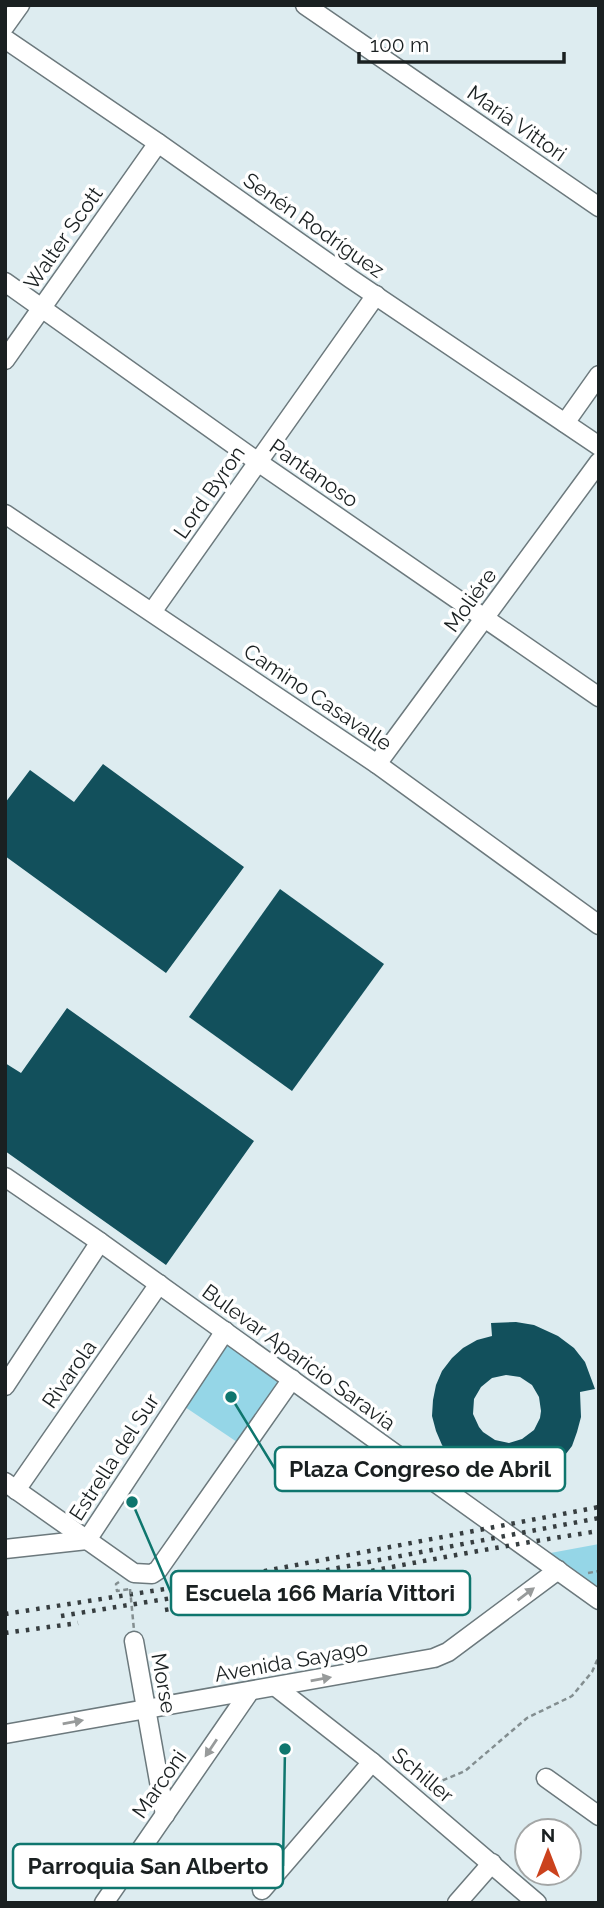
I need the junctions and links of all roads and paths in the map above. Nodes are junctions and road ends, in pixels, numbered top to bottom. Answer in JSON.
{"nodes":[{"id":1,"x":20,"y":5,"type":"edge"},
{"id":2,"x":305,"y":5,"type":"edge"},
{"id":3,"x":5,"y":26,"type":"edge"},
{"id":4,"x":5,"y":39,"type":"edge"},
{"id":5,"x":158,"y":143,"type":"junction"},
{"id":6,"x":599,"y":207,"type":"edge"},
{"id":7,"x":5,"y":282,"type":"edge"},
{"id":8,"x":376,"y":295,"type":"junction"},
{"id":9,"x":42,"y":308,"type":"junction"},
{"id":10,"x":5,"y":360,"type":"edge"},
{"id":11,"x":599,"y":375,"type":"edge"},
{"id":12,"x":565,"y":423,"type":"junction"},
{"id":13,"x":599,"y":446,"type":"edge"},
{"id":14,"x":258,"y":462,"type":"junction"},
{"id":15,"x":599,"y":462,"type":"edge"},
{"id":16,"x":5,"y":514,"type":"edge"},
{"id":17,"x":152,"y":612,"type":"junction"},
{"id":18,"x":485,"y":618,"type":"junction"},
{"id":19,"x":599,"y":698,"type":"edge"},
{"id":20,"x":377,"y":764,"type":"junction"},
{"id":21,"x":599,"y":925,"type":"edge"},
{"id":22,"x":5,"y":1177,"type":"edge"},
{"id":23,"x":100,"y":1242,"type":"junction"},
{"id":24,"x":159,"y":1284,"type":"junction"},
{"id":25,"x":225,"y":1331,"type":"junction"},
{"id":26,"x":292,"y":1379,"type":"junction"},
{"id":27,"x":5,"y":1386,"type":"edge"},
{"id":28,"x":11,"y":1486,"type":"edge"},
{"id":29,"x":87,"y":1540,"type":"junction"},
{"id":30,"x":5,"y":1549,"type":"edge"},
{"id":31,"x":558,"y":1570,"type":"junction"},
{"id":32,"x":117,"y":1591,"type":"dead end"},
{"id":33,"x":595,"y":1594,"type":"edge"},
{"id":34,"x":134,"y":1635,"type":"joint"},
{"id":35,"x":599,"y":1656,"type":"edge"},
{"id":36,"x":276,"y":1686,"type":"junction"},
{"id":37,"x":250,"y":1692,"type":"junction"},
{"id":38,"x":146,"y":1710,"type":"junction"},
{"id":39,"x":5,"y":1734,"type":"edge"},
{"id":40,"x":372,"y":1762,"type":"junction"},
{"id":41,"x":546,"y":1779,"type":"dead end"},
{"id":42,"x":412,"y":1796,"type":"junction"},
{"id":43,"x":165,"y":1815,"type":"junction"},
{"id":44,"x":599,"y":1816,"type":"edge"},
{"id":45,"x":492,"y":1863,"type":"junction"},
{"id":46,"x":262,"y":1890,"type":"dead end"},
{"id":47,"x":104,"y":1903,"type":"edge"},
{"id":48,"x":457,"y":1903,"type":"edge"},
{"id":49,"x":537,"y":1903,"type":"edge"}],
"edges":[{"from":1,"to":3,"type":"street"},
{"from":2,"to":6,"type":"street","name":"María Vittori"},
{"from":4,"to":5,"type":"street","name":"Senén Rodríguez"},
{"from":5,"to":8,"type":"street","name":"Senén Rodríguez"},
{"from":5,"to":9,"type":"street","name":"Walter Scott"},
{"from":7,"to":9,"type":"street","name":"Pantanoso"},
{"from":8,"to":12,"type":"street","name":"Senén Rodríguez"},
{"from":8,"to":14,"type":"street","name":"Lord Byron"},
{"from":9,"to":10,"type":"street","name":"Walter Scott"},
{"from":9,"to":14,"type":"street","name":"Pantanoso"},
{"from":11,"to":12,"type":"street"},
{"from":12,"to":13,"type":"street","name":"Senén Rodríguez"},
{"from":14,"to":17,"type":"street","name":"Lord Byron"},
{"from":14,"to":18,"type":"street","name":"Pantanoso"},
{"from":15,"to":18,"type":"street","name":"Moliére"},
{"from":16,"to":17,"type":"street","name":"Camino Casavalle"},
{"from":17,"to":20,"type":"street","name":"Camino Casavalle"},
{"from":18,"to":19,"type":"street","name":"Pantanoso"},
{"from":18,"to":20,"type":"street","name":"Moliére"},
{"from":20,"to":21,"type":"street","name":"Camino Casavalle"},
{"from":22,"to":23,"type":"street","name":"Bulevar Aparicio Saravia"},
{"from":23,"to":24,"type":"street","name":"Bulevar Aparicio Saravia"},
{"from":23,"to":27,"type":"street"},
{"from":24,"to":25,"type":"street","name":"Bulevar Aparicio Saravia"},
{"from":24,"to":28,"type":"street","name":"Rivarola"},
{"from":25,"to":26,"type":"street","name":"Bulevar Aparicio Saravia"},
{"from":25,"to":29,"type":"street","name":"Estrella del Sur"},
{"from":26,"to":29,"type":"street"},
{"from":26,"to":31,"type":"street","name":"Bulevar Aparicio Saravia"},
{"from":28,"to":29,"type":"street"},
{"from":29,"to":30,"type":"street","name":"Estrella del Sur"},
{"from":31,"to":33,"type":"street","name":"Bulevar Aparicio Saravia"},
{"from":36,"to":31,"type":"street","name":"Avenida Sayago","one_way":true},
{"from":32,"to":34,"type":"path","bridge":true},
{"from":34,"to":38,"type":"street","name":"Morse"},
{"from":35,"to":42,"type":"path"},
{"from":36,"to":37,"type":"street","name":"Avenida Sayago"},
{"from":36,"to":40,"type":"street","name":"Schiller"},
{"from":37,"to":38,"type":"street","name":"Avenida Sayago"},
{"from":37,"to":43,"type":"street","name":"Marconi","one_way":true},
{"from":39,"to":38,"type":"street","name":"Avenida Sayago","one_way":true},
{"from":38,"to":43,"type":"street","name":"Morse"},
{"from":40,"to":42,"type":"street","name":"Schiller"},
{"from":40,"to":46,"type":"street"},
{"from":41,"to":44,"type":"street"},
{"from":42,"to":45,"type":"street","name":"Schiller"},
{"from":43,"to":47,"type":"street","name":"Marconi"},
{"from":45,"to":48,"type":"street"},
{"from":45,"to":49,"type":"street","name":"Schiller"}]}
